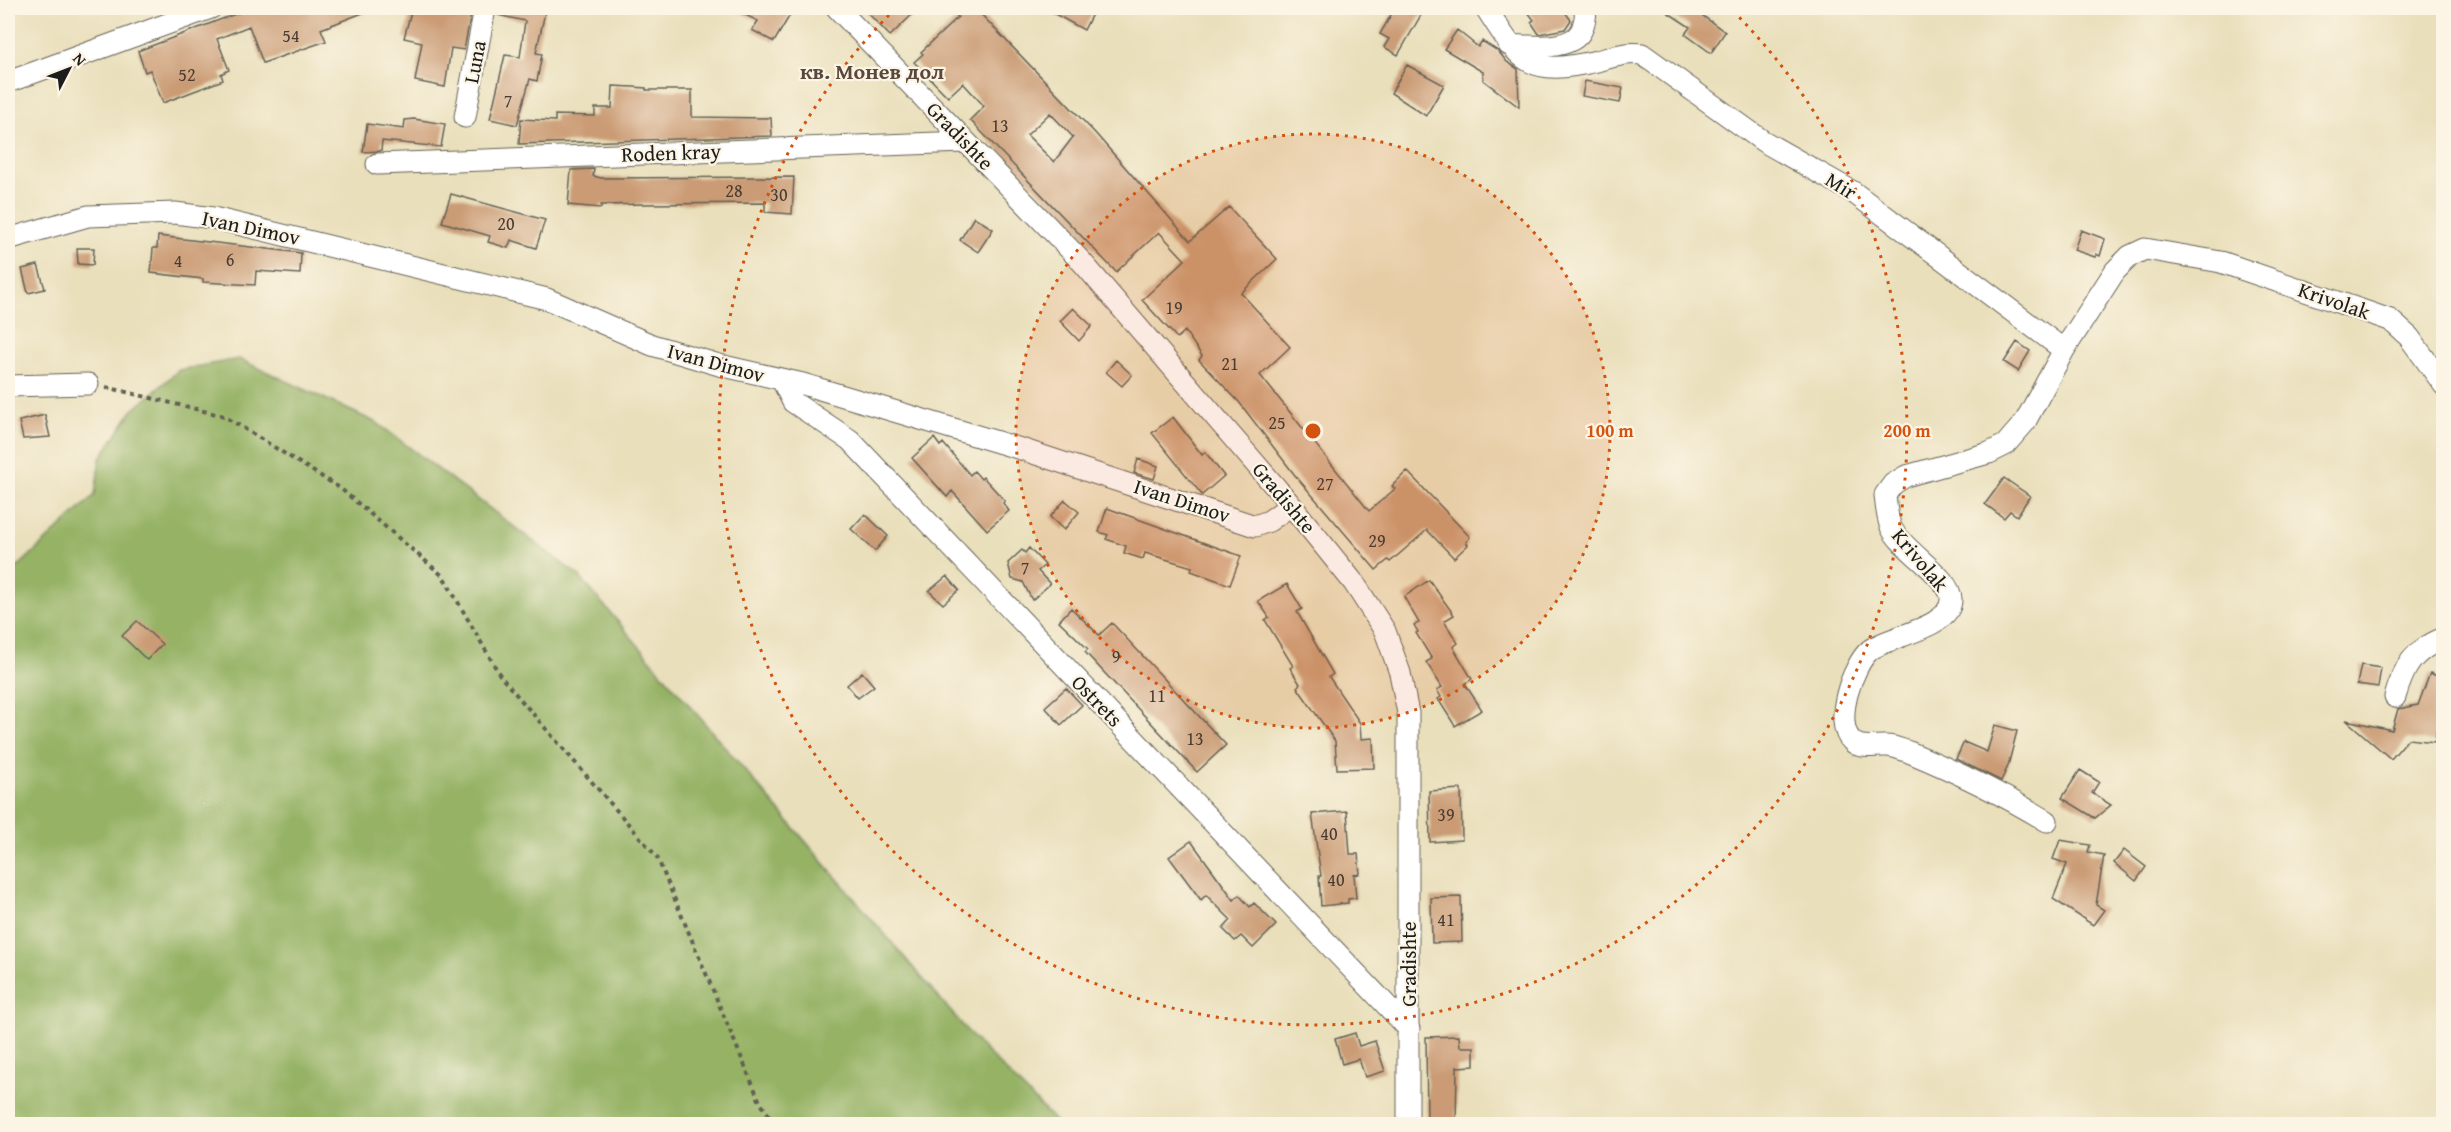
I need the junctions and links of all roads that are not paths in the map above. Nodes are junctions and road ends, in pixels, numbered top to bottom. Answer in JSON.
{"nodes":[{"id":1,"x":211,"y":8,"type":"edge"},
{"id":2,"x":485,"y":8,"type":"edge"},
{"id":3,"x":837,"y":8,"type":"edge"},
{"id":4,"x":1486,"y":8,"type":"edge"},
{"id":5,"x":1584,"y":8,"type":"edge"},
{"id":6,"x":1509,"y":45,"type":"junction"},
{"id":7,"x":8,"y":82,"type":"edge"},
{"id":8,"x":465,"y":117,"type":"dead end"},
{"id":9,"x":965,"y":142,"type":"junction"},
{"id":10,"x":377,"y":164,"type":"dead end"},
{"id":11,"x":8,"y":239,"type":"edge"},
{"id":12,"x":2064,"y":350,"type":"junction"},
{"id":13,"x":782,"y":380,"type":"junction"},
{"id":14,"x":88,"y":384,"type":"road end"},
{"id":15,"x":8,"y":386,"type":"edge"},
{"id":16,"x":2444,"y":386,"type":"edge"},
{"id":17,"x":1291,"y":505,"type":"junction"},
{"id":18,"x":2444,"y":638,"type":"edge"},
{"id":19,"x":2395,"y":698,"type":"dead end"},
{"id":20,"x":2047,"y":821,"type":"dead end"},
{"id":21,"x":1409,"y":1029,"type":"junction"},
{"id":22,"x":1408,"y":1125,"type":"edge"}],
"edges":[{"from":1,"to":7,"type":"street"},
{"from":2,"to":8,"type":"street","name":"Luna"},
{"from":3,"to":9,"type":"street","name":"Gradishte"},
{"from":4,"to":6,"type":"street","name":"Mir"},
{"from":5,"to":6,"type":"street"},
{"from":6,"to":12,"type":"street","name":"Mir"},
{"from":9,"to":10,"type":"street","name":"Roden kray"},
{"from":9,"to":17,"type":"street","name":"Gradishte"},
{"from":11,"to":13,"type":"street","name":"Ivan Dimov"},
{"from":12,"to":16,"type":"street","name":"Krivolak"},
{"from":12,"to":20,"type":"street","name":"Krivolak"},
{"from":13,"to":17,"type":"street","name":"Ivan Dimov"},
{"from":13,"to":21,"type":"street","name":"Ostrets"},
{"from":14,"to":15,"type":"street"},
{"from":17,"to":21,"type":"street","name":"Gradishte"},
{"from":18,"to":19,"type":"street"},
{"from":21,"to":22,"type":"street","name":"Gradishte"}]}
